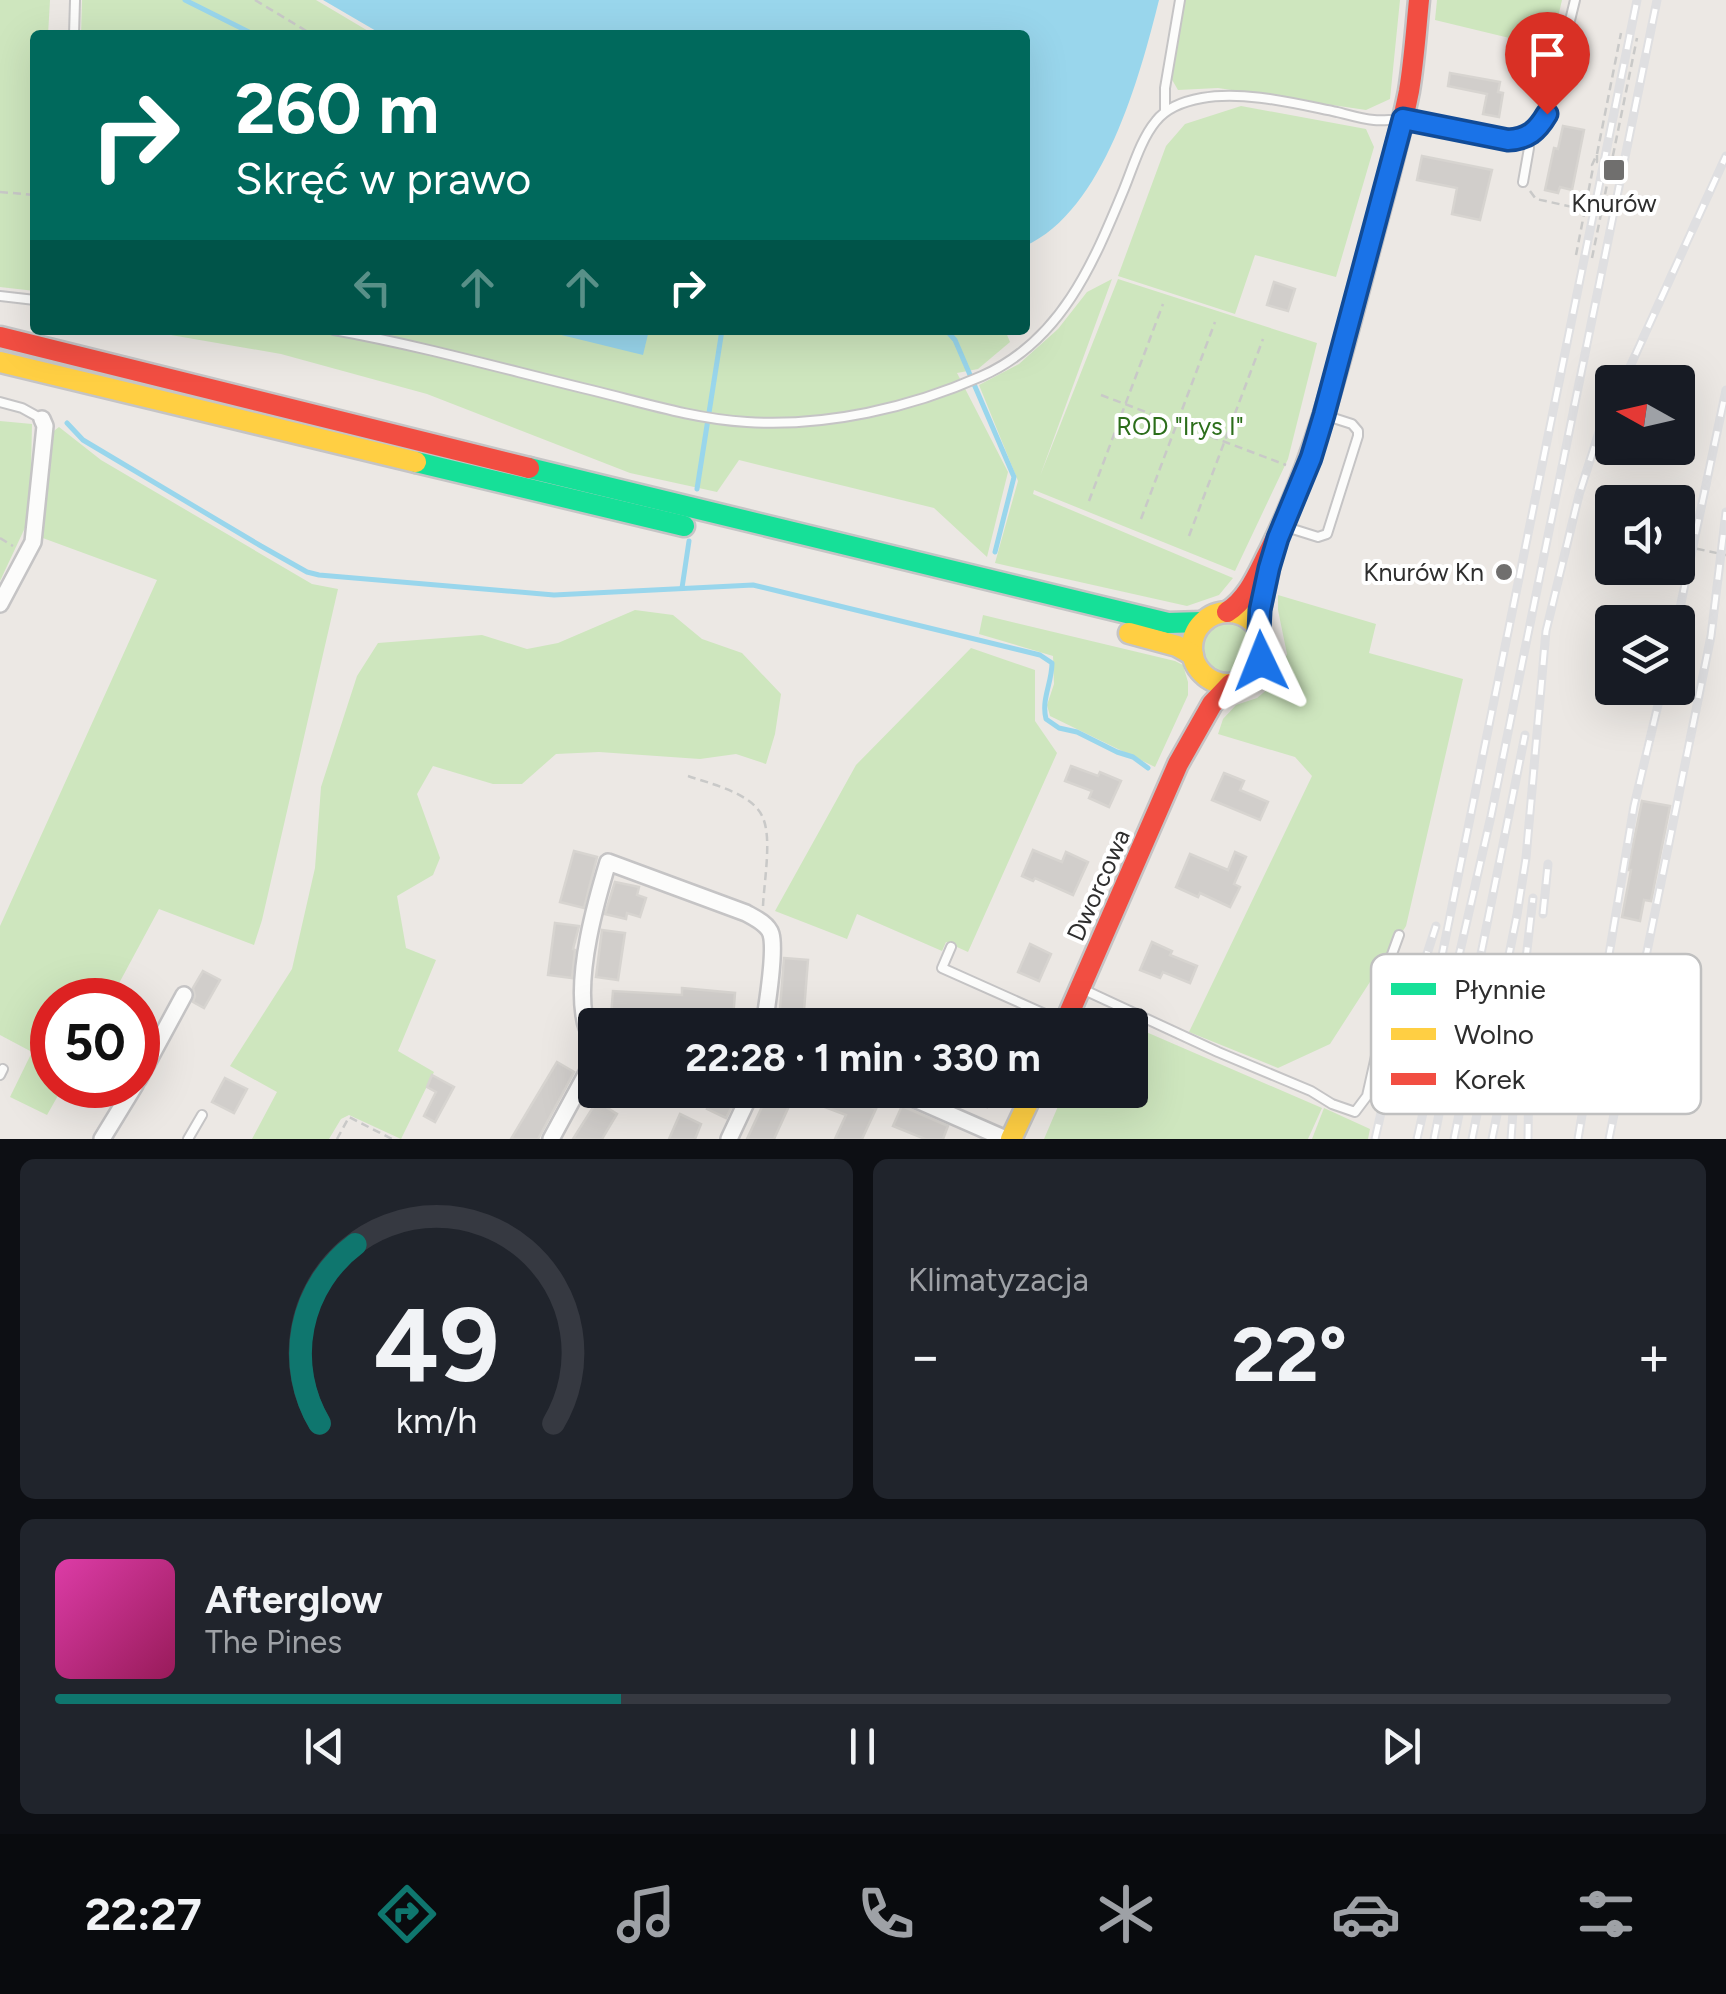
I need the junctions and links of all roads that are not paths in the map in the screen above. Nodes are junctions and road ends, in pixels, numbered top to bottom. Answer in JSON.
{"nodes":[{"id":1,"x":75,"y":0,"type":"edge"},
{"id":2,"x":1180,"y":0,"type":"edge"},
{"id":3,"x":1419,"y":0,"type":"edge"},
{"id":4,"x":1574,"y":0,"type":"edge"},
{"id":5,"x":74,"y":30,"type":"edge"},
{"id":6,"x":1166,"y":112,"type":"junction"},
{"id":7,"x":1403,"y":119,"type":"junction"},
{"id":8,"x":1525,"y":138,"type":"junction"},
{"id":9,"x":1522,"y":182,"type":"road end"},
{"id":10,"x":0,"y":296,"type":"edge"},
{"id":11,"x":30,"y":299,"type":"edge"},
{"id":12,"x":358,"y":335,"type":"edge"},
{"id":13,"x":0,"y":337,"type":"edge"},
{"id":14,"x":0,"y":362,"type":"edge"},
{"id":15,"x":0,"y":402,"type":"edge"},
{"id":16,"x":1324,"y":415,"type":"junction"},
{"id":17,"x":42,"y":419,"type":"joint"},
{"id":18,"x":1280,"y":532,"type":"junction"},
{"id":19,"x":0,"y":604,"type":"edge"},
{"id":20,"x":1227,"y":612,"type":"junction"},
{"id":21,"x":1202,"y":622,"type":"junction"},
{"id":22,"x":1259,"y":631,"type":"junction"},
{"id":23,"x":1192,"y":655,"type":"junction"},
{"id":24,"x":1204,"y":675,"type":"junction"},
{"id":25,"x":1231,"y":684,"type":"junction"},
{"id":26,"x":1178,"y":764,"type":"junction"},
{"id":27,"x":1399,"y":936,"type":"dead end"},
{"id":28,"x":951,"y":948,"type":"dead end"},
{"id":29,"x":1392,"y":954,"type":"edge"},
{"id":30,"x":1080,"y":988,"type":"junction"},
{"id":31,"x":184,"y":995,"type":"dead end"},
{"id":32,"x":584,"y":1008,"type":"edge"},
{"id":33,"x":766,"y":1008,"type":"edge"},
{"id":34,"x":1029,"y":1008,"type":"edge"},
{"id":35,"x":1071,"y":1008,"type":"edge"},
{"id":36,"x":160,"y":1038,"type":"edge"},
{"id":37,"x":1371,"y":1082,"type":"edge"},
{"id":38,"x":578,"y":1089,"type":"edge"},
{"id":39,"x":120,"y":1108,"type":"edge"},
{"id":40,"x":744,"y":1108,"type":"edge"},
{"id":41,"x":936,"y":1108,"type":"edge"},
{"id":42,"x":1025,"y":1108,"type":"edge"},
{"id":43,"x":202,"y":1115,"type":"dead end"},
{"id":44,"x":102,"y":1139,"type":"edge"},
{"id":45,"x":188,"y":1139,"type":"edge"},
{"id":46,"x":551,"y":1139,"type":"edge"},
{"id":47,"x":729,"y":1139,"type":"edge"},
{"id":48,"x":1009,"y":1139,"type":"edge"}],
"edges":[{"from":1,"to":5,"type":"lane"},
{"from":2,"to":6,"type":"lane"},
{"from":3,"to":7,"type":"main road"},
{"from":4,"to":8,"type":"lane"},
{"from":6,"to":7,"type":"lane"},
{"from":6,"to":12,"type":"lane"},
{"from":7,"to":8,"type":"lane"},
{"from":7,"to":16,"type":"main road"},
{"from":8,"to":9,"type":"lane"},
{"from":10,"to":11,"type":"lane"},
{"from":13,"to":21,"type":"main road"},
{"from":14,"to":23,"type":"main road"},
{"from":15,"to":17,"type":"lane"},
{"from":16,"to":18,"type":"main road"},
{"from":16,"to":18,"type":"lane"},
{"from":17,"to":19,"type":"street"},
{"from":18,"to":20,"type":"main road"},
{"from":18,"to":22,"type":"main road"},
{"from":20,"to":21,"type":"main road"},
{"from":20,"to":22,"type":"main road"},
{"from":21,"to":23,"type":"main road"},
{"from":22,"to":25,"type":"main road"},
{"from":23,"to":24,"type":"main road"},
{"from":24,"to":25,"type":"main road"},
{"from":24,"to":26,"type":"main road","name":"Dworcowa"},
{"from":25,"to":26,"type":"main road","name":"Dworcowa"},
{"from":26,"to":30,"type":"main road","name":"Dworcowa"},
{"from":27,"to":29,"type":"lane"},
{"from":28,"to":34,"type":"lane"},
{"from":30,"to":35,"type":"main road","name":"Dworcowa"},
{"from":30,"to":37,"type":"lane"},
{"from":31,"to":36,"type":"street"},
{"from":32,"to":33,"type":"street"},
{"from":38,"to":46,"type":"street"},
{"from":39,"to":44,"type":"street"},
{"from":40,"to":47,"type":"street"},
{"from":41,"to":48,"type":"street"},
{"from":42,"to":48,"type":"main road"},
{"from":43,"to":45,"type":"lane"}]}
